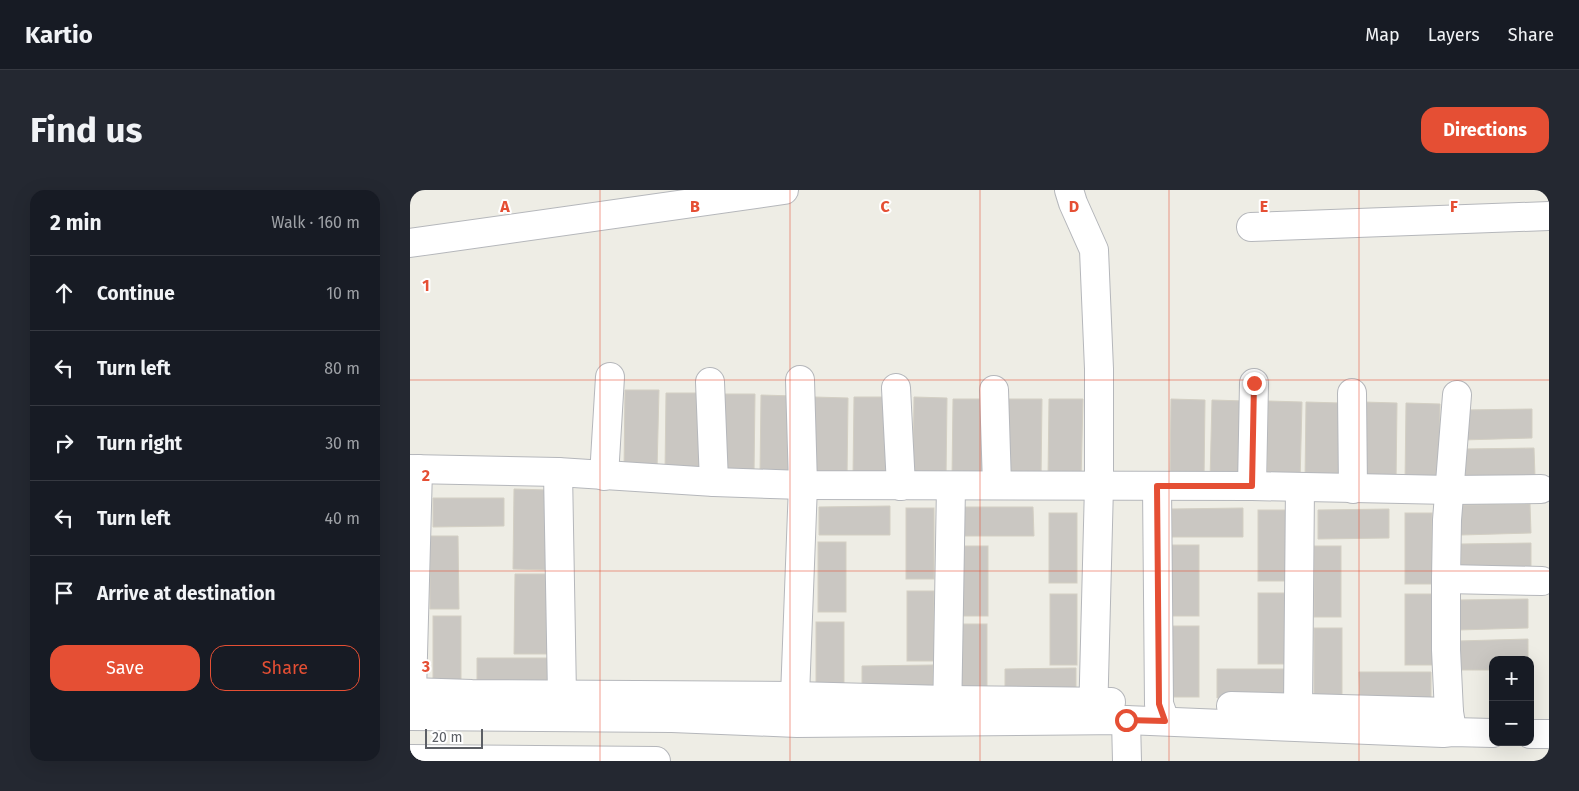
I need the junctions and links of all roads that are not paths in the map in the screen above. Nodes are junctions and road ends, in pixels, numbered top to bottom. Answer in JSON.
{"nodes":[{"id":1,"x":784,"y":190,"type":"edge"},
{"id":2,"x":1069,"y":190,"type":"edge"},
{"id":3,"x":1549,"y":216,"type":"edge"},
{"id":4,"x":1251,"y":228,"type":"dead end"},
{"id":5,"x":410,"y":243,"type":"edge"},
{"id":6,"x":610,"y":377,"type":"dead end"},
{"id":7,"x":800,"y":380,"type":"dead end"},
{"id":8,"x":710,"y":382,"type":"dead end"},
{"id":9,"x":1254,"y":383,"type":"dead end"},
{"id":10,"x":896,"y":388,"type":"dead end"},
{"id":11,"x":994,"y":390,"type":"dead end"},
{"id":12,"x":1352,"y":393,"type":"dead end"},
{"id":13,"x":1457,"y":395,"type":"dead end"},
{"id":14,"x":414,"y":469,"type":"edge"},
{"id":15,"x":558,"y":472,"type":"junction"},
{"id":16,"x":604,"y":476,"type":"junction"},
{"id":17,"x":714,"y":482,"type":"junction"},
{"id":18,"x":802,"y":485,"type":"junction"},
{"id":19,"x":997,"y":485,"type":"junction"},
{"id":20,"x":901,"y":486,"type":"junction"},
{"id":21,"x":951,"y":486,"type":"junction"},
{"id":22,"x":1099,"y":486,"type":"junction"},
{"id":23,"x":1157,"y":486,"type":"junction"},
{"id":24,"x":1252,"y":486,"type":"junction"},
{"id":25,"x":1300,"y":487,"type":"junction"},
{"id":26,"x":1353,"y":489,"type":"junction"},
{"id":27,"x":1541,"y":489,"type":"dead end"},
{"id":28,"x":1450,"y":490,"type":"junction"},
{"id":29,"x":1446,"y":579,"type":"junction"},
{"id":30,"x":1542,"y":581,"type":"dead end"},
{"id":31,"x":562,"y":695,"type":"junction"},
{"id":32,"x":796,"y":696,"type":"junction"},
{"id":33,"x":411,"y":700,"type":"edge"},
{"id":34,"x":947,"y":711,"type":"junction"},
{"id":35,"x":1093,"y":711,"type":"junction"},
{"id":36,"x":1162,"y":712,"type":"junction"},
{"id":37,"x":527,"y":717,"type":"junction"},
{"id":38,"x":1299,"y":718,"type":"junction"},
{"id":39,"x":1126,"y":720,"type":"junction"},
{"id":40,"x":1451,"y":722,"type":"junction"},
{"id":41,"x":797,"y":723,"type":"junction"},
{"id":42,"x":1489,"y":732,"type":"edge"},
{"id":43,"x":1534,"y":734,"type":"edge"},
{"id":44,"x":1549,"y":734,"type":"edge"},
{"id":45,"x":410,"y":758,"type":"edge"},
{"id":46,"x":528,"y":760,"type":"edge"},
{"id":47,"x":656,"y":761,"type":"edge"},
{"id":48,"x":1127,"y":761,"type":"edge"}],
"edges":[{"from":1,"to":5,"type":"street"},
{"from":2,"to":22,"type":"street"},
{"from":3,"to":4,"type":"street"},
{"from":6,"to":16,"type":"street"},
{"from":7,"to":18,"type":"street"},
{"from":8,"to":17,"type":"street"},
{"from":9,"to":24,"type":"street"},
{"from":10,"to":20,"type":"street"},
{"from":11,"to":19,"type":"street"},
{"from":12,"to":26,"type":"street"},
{"from":13,"to":28,"type":"street"},
{"from":14,"to":15,"type":"street"},
{"from":14,"to":33,"type":"street"},
{"from":15,"to":16,"type":"street"},
{"from":15,"to":31,"type":"street"},
{"from":16,"to":17,"type":"street"},
{"from":17,"to":18,"type":"street"},
{"from":18,"to":20,"type":"street"},
{"from":18,"to":32,"type":"street"},
{"from":19,"to":21,"type":"street"},
{"from":19,"to":22,"type":"street"},
{"from":20,"to":21,"type":"street"},
{"from":21,"to":34,"type":"street"},
{"from":22,"to":23,"type":"street"},
{"from":22,"to":35,"type":"street"},
{"from":23,"to":24,"type":"street"},
{"from":23,"to":36,"type":"street"},
{"from":24,"to":25,"type":"street"},
{"from":25,"to":26,"type":"street"},
{"from":25,"to":38,"type":"street"},
{"from":26,"to":28,"type":"street"},
{"from":27,"to":28,"type":"street"},
{"from":28,"to":29,"type":"street"},
{"from":29,"to":30,"type":"street"},
{"from":29,"to":40,"type":"street"},
{"from":31,"to":32,"type":"street"},
{"from":31,"to":33,"type":"street"},
{"from":32,"to":34,"type":"street"},
{"from":32,"to":41,"type":"street"},
{"from":33,"to":37,"type":"street"},
{"from":34,"to":35,"type":"street"},
{"from":34,"to":41,"type":"street"},
{"from":35,"to":36,"type":"street"},
{"from":35,"to":39,"type":"street"},
{"from":36,"to":38,"type":"street"},
{"from":36,"to":39,"type":"street"},
{"from":37,"to":41,"type":"street"},
{"from":37,"to":46,"type":"street"},
{"from":38,"to":40,"type":"street"},
{"from":39,"to":48,"type":"street"},
{"from":40,"to":42,"type":"street"},
{"from":43,"to":44,"type":"street"},
{"from":45,"to":46,"type":"street"},
{"from":46,"to":47,"type":"street"}]}
